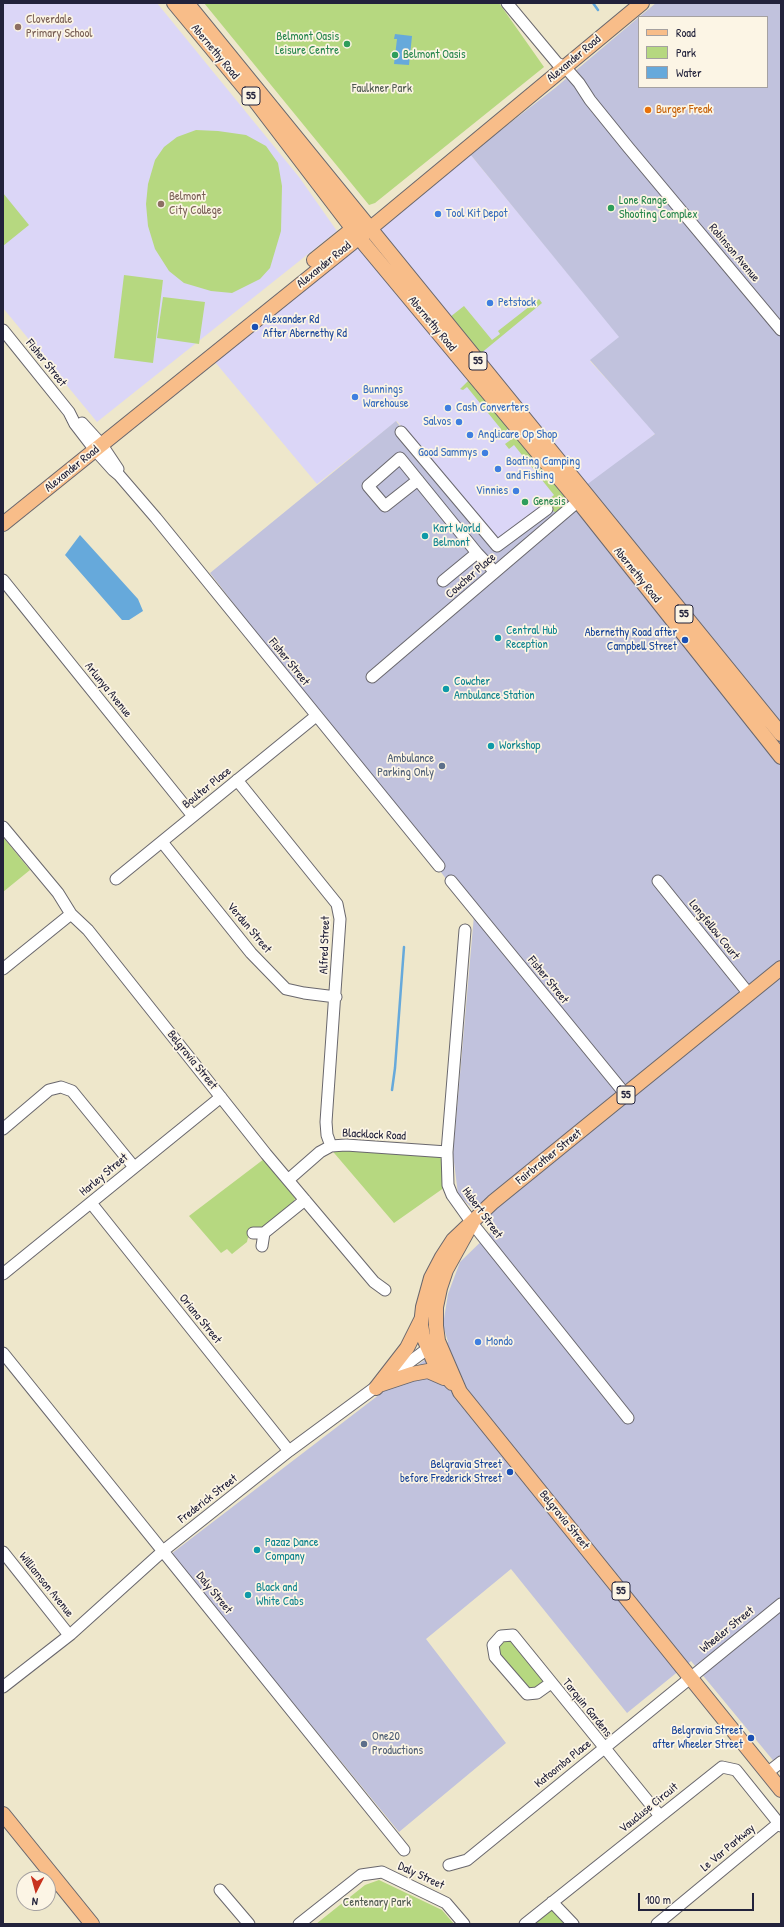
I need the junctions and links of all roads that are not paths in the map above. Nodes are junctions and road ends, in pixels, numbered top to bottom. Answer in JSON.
{"nodes":[{"id":1,"x":174,"y":3,"type":"edge"},
{"id":2,"x":188,"y":3,"type":"edge"},
{"id":3,"x":507,"y":3,"type":"edge"},
{"id":4,"x":631,"y":3,"type":"edge"},
{"id":5,"x":642,"y":3,"type":"edge"},
{"id":6,"x":560,"y":67,"type":"junction"},
{"id":7,"x":361,"y":228,"type":"junction"},
{"id":8,"x":3,"y":330,"type":"edge"},
{"id":9,"x":781,"y":330,"type":"edge"},
{"id":10,"x":401,"y":432,"type":"dead end"},
{"id":11,"x":96,"y":445,"type":"junction"},
{"id":12,"x":418,"y":480,"type":"junction"},
{"id":13,"x":583,"y":498,"type":"junction"},
{"id":14,"x":547,"y":509,"type":"dead end"},
{"id":15,"x":3,"y":516,"type":"edge"},
{"id":16,"x":3,"y":524,"type":"edge"},
{"id":17,"x":498,"y":546,"type":"junction"},
{"id":18,"x":477,"y":553,"type":"junction"},
{"id":19,"x":509,"y":560,"type":"junction"},
{"id":20,"x":494,"y":572,"type":"junction"},
{"id":21,"x":3,"y":580,"type":"edge"},
{"id":22,"x":443,"y":581,"type":"dead end"},
{"id":23,"x":372,"y":677,"type":"dead end"},
{"id":24,"x":316,"y":716,"type":"junction"},
{"id":25,"x":781,"y":734,"type":"edge"},
{"id":26,"x":781,"y":757,"type":"edge"},
{"id":27,"x":237,"y":780,"type":"junction"},
{"id":28,"x":193,"y":816,"type":"junction"},
{"id":29,"x":3,"y":827,"type":"edge"},
{"id":30,"x":162,"y":842,"type":"junction"},
{"id":31,"x":439,"y":866,"type":"dead end"},
{"id":32,"x":116,"y":879,"type":"dead end"},
{"id":33,"x":451,"y":881,"type":"dead end"},
{"id":34,"x":658,"y":881,"type":"dead end"},
{"id":35,"x":71,"y":914,"type":"junction"},
{"id":36,"x":465,"y":930,"type":"dead end"},
{"id":37,"x":781,"y":968,"type":"edge"},
{"id":38,"x":3,"y":969,"type":"edge"},
{"id":39,"x":749,"y":994,"type":"junction"},
{"id":40,"x":336,"y":997,"type":"junction"},
{"id":41,"x":626,"y":1095,"type":"junction"},
{"id":42,"x":221,"y":1097,"type":"junction"},
{"id":43,"x":3,"y":1129,"type":"edge"},
{"id":44,"x":331,"y":1146,"type":"junction"},
{"id":45,"x":447,"y":1152,"type":"junction"},
{"id":46,"x":134,"y":1167,"type":"junction"},
{"id":47,"x":288,"y":1180,"type":"junction"},
{"id":48,"x":305,"y":1200,"type":"junction"},
{"id":49,"x":91,"y":1203,"type":"junction"},
{"id":50,"x":472,"y":1223,"type":"junction"},
{"id":51,"x":262,"y":1246,"type":"dead end"},
{"id":52,"x":3,"y":1274,"type":"edge"},
{"id":53,"x":385,"y":1290,"type":"dead end"},
{"id":54,"x":422,"y":1318,"type":"junction"},
{"id":55,"x":433,"y":1345,"type":"junction"},
{"id":56,"x":3,"y":1353,"type":"edge"},
{"id":57,"x":448,"y":1379,"type":"junction"},
{"id":58,"x":378,"y":1386,"type":"junction"},
{"id":59,"x":460,"y":1392,"type":"junction"},
{"id":60,"x":628,"y":1418,"type":"dead end"},
{"id":61,"x":289,"y":1451,"type":"junction"},
{"id":62,"x":163,"y":1551,"type":"junction"},
{"id":63,"x":3,"y":1552,"type":"edge"},
{"id":64,"x":781,"y":1604,"type":"edge"},
{"id":65,"x":69,"y":1635,"type":"junction"},
{"id":66,"x":690,"y":1677,"type":"junction"},
{"id":67,"x":551,"y":1683,"type":"junction"},
{"id":68,"x":3,"y":1687,"type":"edge"},
{"id":69,"x":604,"y":1749,"type":"junction"},
{"id":70,"x":781,"y":1762,"type":"edge"},
{"id":71,"x":767,"y":1773,"type":"junction"},
{"id":72,"x":781,"y":1790,"type":"edge"},
{"id":73,"x":3,"y":1814,"type":"edge"},
{"id":74,"x":660,"y":1816,"type":"junction"},
{"id":75,"x":780,"y":1825,"type":"edge"},
{"id":76,"x":404,"y":1850,"type":"dead end"},
{"id":77,"x":449,"y":1865,"type":"dead end"},
{"id":78,"x":220,"y":1890,"type":"dead end"},
{"id":79,"x":552,"y":1902,"type":"junction"},
{"id":80,"x":92,"y":1924,"type":"edge"},
{"id":81,"x":249,"y":1924,"type":"edge"},
{"id":82,"x":299,"y":1924,"type":"edge"},
{"id":83,"x":464,"y":1924,"type":"edge"},
{"id":84,"x":525,"y":1924,"type":"edge"},
{"id":85,"x":573,"y":1924,"type":"edge"},
{"id":86,"x":657,"y":1924,"type":"edge"}],
"edges":[{"from":1,"to":7,"type":"main road","name":"Abernethy Road","number":"55"},
{"from":2,"to":7,"type":"main road","name":"Abernethy Road","number":"55"},
{"from":3,"to":6,"type":"street","name":"Robinson Avenue"},
{"from":4,"to":6,"type":"main road","name":"Alexander Road"},
{"from":5,"to":6,"type":"main road","name":"Alexander Road"},
{"from":6,"to":7,"type":"main road","name":"Alexander Road"},
{"from":6,"to":9,"type":"street","name":"Robinson Avenue"},
{"from":7,"to":11,"type":"main road","name":"Alexander Road"},
{"from":7,"to":13,"type":"main road","name":"Abernethy Road","number":"55"},
{"from":8,"to":11,"type":"street","name":"Fisher Street"},
{"from":10,"to":17,"type":"street"},
{"from":11,"to":15,"type":"main road","name":"Alexander Road"},
{"from":11,"to":16,"type":"main road","name":"Alexander Road"},
{"from":11,"to":24,"type":"street","name":"Fisher Street"},
{"from":12,"to":12,"type":"street"},
{"from":12,"to":18,"type":"street"},
{"from":13,"to":19,"type":"street","name":"Cowcher Place"},
{"from":13,"to":25,"type":"main road","name":"Abernethy Road","number":"55"},
{"from":13,"to":26,"type":"main road","name":"Abernethy Road","number":"55"},
{"from":14,"to":17,"type":"street"},
{"from":17,"to":19,"type":"street"},
{"from":18,"to":20,"type":"street"},
{"from":18,"to":22,"type":"street"},
{"from":19,"to":20,"type":"street","name":"Cowcher Place"},
{"from":20,"to":23,"type":"street","name":"Cowcher Place"},
{"from":21,"to":28,"type":"street","name":"Arlunya Avenue"},
{"from":24,"to":27,"type":"street","name":"Boulter Place"},
{"from":24,"to":31,"type":"street","name":"Fisher Street"},
{"from":27,"to":28,"type":"street","name":"Boulter Place"},
{"from":27,"to":40,"type":"street","name":"Alfred Street"},
{"from":28,"to":30,"type":"street","name":"Boulter Place"},
{"from":29,"to":35,"type":"street","name":"Belgravia Street"},
{"from":30,"to":32,"type":"street","name":"Boulter Place"},
{"from":30,"to":40,"type":"street","name":"Verdun Street"},
{"from":33,"to":41,"type":"street","name":"Fisher Street"},
{"from":34,"to":39,"type":"street","name":"Longfellow Court"},
{"from":35,"to":38,"type":"street"},
{"from":35,"to":42,"type":"street","name":"Belgravia Street"},
{"from":36,"to":45,"type":"street","name":"Hubert Street"},
{"from":37,"to":39,"type":"main road","name":"Fairbrother Street","number":"55"},
{"from":39,"to":41,"type":"main road","name":"Fairbrother Street","number":"55"},
{"from":40,"to":44,"type":"street","name":"Alfred Street"},
{"from":41,"to":50,"type":"main road","name":"Fairbrother Street","number":"55"},
{"from":42,"to":46,"type":"street","name":"Harley Street"},
{"from":42,"to":47,"type":"street","name":"Belgravia Street"},
{"from":43,"to":46,"type":"street"},
{"from":44,"to":45,"type":"street","name":"Blacklock Road"},
{"from":44,"to":47,"type":"street","name":"Blacklock Road"},
{"from":45,"to":50,"type":"street","name":"Hubert Street"},
{"from":46,"to":49,"type":"street","name":"Harley Street"},
{"from":47,"to":48,"type":"street","name":"Belgravia Street"},
{"from":48,"to":51,"type":"street"},
{"from":48,"to":53,"type":"street","name":"Belgravia Street"},
{"from":49,"to":52,"type":"street","name":"Harley Street"},
{"from":49,"to":61,"type":"street","name":"Oriana Street"},
{"from":50,"to":54,"type":"main road","name":"Fairbrother Street","number":"55"},
{"from":50,"to":55,"type":"main road","name":"Belgravia Street","number":"55"},
{"from":50,"to":60,"type":"street","name":"Hubert Street"},
{"from":54,"to":55,"type":"main road","name":"Fairbrother Street","number":"55"},
{"from":54,"to":58,"type":"main road"},
{"from":55,"to":57,"type":"main road","name":"Fairbrother Street","number":"55"},
{"from":55,"to":58,"type":"street","name":"Frederick Street"},
{"from":55,"to":59,"type":"main road","name":"Belgravia Street","number":"55"},
{"from":56,"to":62,"type":"street","name":"Daly Street"},
{"from":57,"to":58,"type":"main road"},
{"from":57,"to":59,"type":"main road","name":"Fairbrother Street","number":"55"},
{"from":58,"to":61,"type":"street","name":"Frederick Street"},
{"from":59,"to":66,"type":"main road","name":"Belgravia Street","number":"55"},
{"from":61,"to":62,"type":"street","name":"Frederick Street"},
{"from":62,"to":65,"type":"street","name":"Frederick Street"},
{"from":62,"to":76,"type":"street","name":"Daly Street"},
{"from":63,"to":65,"type":"street","name":"Williamson Avenue"},
{"from":64,"to":66,"type":"street","name":"Wheeler Street"},
{"from":65,"to":68,"type":"street","name":"Frederick Street"},
{"from":66,"to":69,"type":"street","name":"Katoomba Place"},
{"from":66,"to":71,"type":"main road","name":"Belgravia Street","number":"55"},
{"from":67,"to":67,"type":"street","name":"Tarquin Gardens"},
{"from":67,"to":69,"type":"street","name":"Tarquin Gardens"},
{"from":69,"to":74,"type":"street","name":"Tarquin Gardens"},
{"from":69,"to":77,"type":"street","name":"Katoomba Place"},
{"from":70,"to":71,"type":"street"},
{"from":71,"to":72,"type":"main road","name":"Belgravia Street","number":"55"},
{"from":73,"to":80,"type":"main road"},
{"from":74,"to":75,"type":"street","name":"Vaucluse Circuit"},
{"from":74,"to":79,"type":"street","name":"Vaucluse Circuit"},
{"from":75,"to":86,"type":"street","name":"Le Var Parkway"},
{"from":78,"to":81,"type":"street"},
{"from":79,"to":84,"type":"street","name":"Vaucluse Circuit"},
{"from":79,"to":85,"type":"street"},
{"from":82,"to":83,"type":"street","name":"Daly Street"}]}
